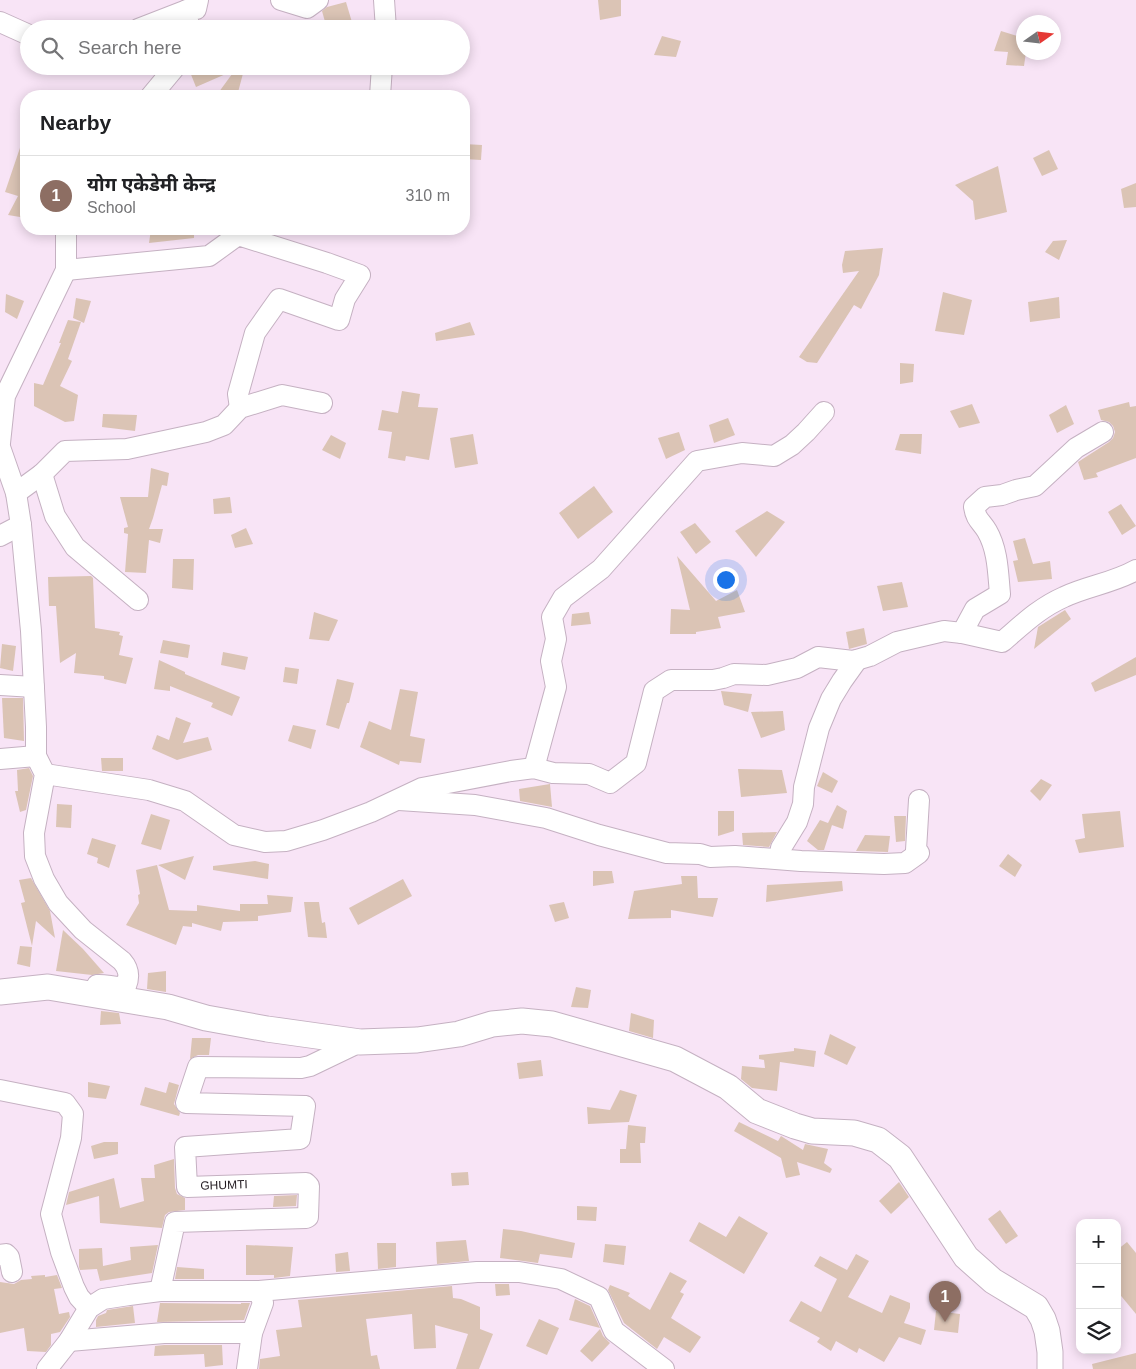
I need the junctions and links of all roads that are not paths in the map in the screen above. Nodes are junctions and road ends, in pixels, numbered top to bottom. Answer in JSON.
{"nodes":[{"id":1,"x":281,"y":0,"type":"edge"},
{"id":2,"x":318,"y":0,"type":"edge"},
{"id":3,"x":384,"y":0,"type":"edge"},
{"id":4,"x":191,"y":13,"type":"edge"},
{"id":5,"x":168,"y":20,"type":"edge"},
{"id":6,"x":385,"y":20,"type":"edge"},
{"id":7,"x":0,"y":22,"type":"edge"},
{"id":8,"x":20,"y":31,"type":"edge"},
{"id":9,"x":168,"y":75,"type":"edge"},
{"id":10,"x":381,"y":75,"type":"edge"},
{"id":11,"x":156,"y":90,"type":"edge"},
{"id":12,"x":380,"y":90,"type":"edge"},
{"id":13,"x":66,"y":235,"type":"edge"},
{"id":14,"x":237,"y":235,"type":"edge"},
{"id":15,"x":241,"y":235,"type":"edge"},
{"id":16,"x":66,"y":270,"type":"junction"},
{"id":17,"x":2,"y":403,"type":"edge"},
{"id":18,"x":322,"y":403,"type":"dead end"},
{"id":19,"x":240,"y":408,"type":"junction"},
{"id":20,"x":824,"y":412,"type":"dead end"},
{"id":21,"x":1103,"y":432,"type":"dead end"},
{"id":22,"x":0,"y":445,"type":"edge"},
{"id":23,"x":42,"y":474,"type":"junction"},
{"id":24,"x":16,"y":493,"type":"junction"},
{"id":25,"x":21,"y":526,"type":"junction"},
{"id":26,"x":0,"y":536,"type":"edge"},
{"id":27,"x":1136,"y":570,"type":"edge"},
{"id":28,"x":138,"y":600,"type":"dead end"},
{"id":29,"x":962,"y":632,"type":"junction"},
{"id":30,"x":857,"y":660,"type":"junction"},
{"id":31,"x":0,"y":685,"type":"edge"},
{"id":32,"x":34,"y":687,"type":"junction"},
{"id":33,"x":36,"y":756,"type":"junction"},
{"id":34,"x":0,"y":759,"type":"edge"},
{"id":35,"x":534,"y":768,"type":"junction"},
{"id":36,"x":45,"y":774,"type":"junction"},
{"id":37,"x":397,"y":800,"type":"junction"},
{"id":38,"x":919,"y":800,"type":"dead end"},
{"id":39,"x":779,"y":859,"type":"junction"},
{"id":40,"x":48,"y":987,"type":"junction"},
{"id":41,"x":0,"y":992,"type":"edge"},
{"id":42,"x":360,"y":1042,"type":"junction"},
{"id":43,"x":0,"y":1090,"type":"edge"},
{"id":44,"x":0,"y":1254,"type":"edge"},
{"id":45,"x":12,"y":1272,"type":"dead end"},
{"id":46,"x":160,"y":1291,"type":"junction"},
{"id":47,"x":259,"y":1291,"type":"junction"},
{"id":48,"x":89,"y":1308,"type":"junction"},
{"id":49,"x":252,"y":1333,"type":"junction"},
{"id":50,"x":69,"y":1342,"type":"junction"},
{"id":51,"x":47,"y":1369,"type":"edge"},
{"id":52,"x":247,"y":1369,"type":"edge"},
{"id":53,"x":664,"y":1369,"type":"edge"},
{"id":54,"x":1050,"y":1369,"type":"edge"}],
"edges":[{"from":1,"to":2,"type":"street"},
{"from":3,"to":6,"type":"street"},
{"from":4,"to":5,"type":"street"},
{"from":7,"to":8,"type":"street"},
{"from":9,"to":11,"type":"street"},
{"from":10,"to":12,"type":"street"},
{"from":13,"to":16,"type":"street"},
{"from":14,"to":16,"type":"street"},
{"from":15,"to":19,"type":"street"},
{"from":16,"to":17,"type":"street"},
{"from":17,"to":22,"type":"street"},
{"from":18,"to":19,"type":"street"},
{"from":19,"to":23,"type":"street"},
{"from":20,"to":35,"type":"street"},
{"from":21,"to":29,"type":"street"},
{"from":22,"to":24,"type":"street"},
{"from":23,"to":24,"type":"street"},
{"from":23,"to":28,"type":"street"},
{"from":24,"to":25,"type":"street"},
{"from":25,"to":26,"type":"street"},
{"from":25,"to":32,"type":"street"},
{"from":27,"to":29,"type":"street"},
{"from":29,"to":30,"type":"street"},
{"from":30,"to":35,"type":"street"},
{"from":30,"to":39,"type":"street"},
{"from":31,"to":32,"type":"street"},
{"from":32,"to":33,"type":"street"},
{"from":33,"to":34,"type":"street"},
{"from":33,"to":36,"type":"street"},
{"from":35,"to":37,"type":"street"},
{"from":36,"to":37,"type":"street"},
{"from":36,"to":40,"type":"street"},
{"from":37,"to":39,"type":"street"},
{"from":38,"to":39,"type":"street"},
{"from":40,"to":41,"type":"street"},
{"from":40,"to":42,"type":"street"},
{"from":42,"to":46,"type":"street","name":"GHUMTI"},
{"from":42,"to":54,"type":"street"},
{"from":43,"to":48,"type":"street"},
{"from":44,"to":45,"type":"street"},
{"from":46,"to":47,"type":"street"},
{"from":46,"to":48,"type":"street"},
{"from":47,"to":49,"type":"street"},
{"from":47,"to":53,"type":"street"},
{"from":48,"to":50,"type":"street"},
{"from":49,"to":50,"type":"street"},
{"from":49,"to":52,"type":"street"},
{"from":50,"to":51,"type":"street"}]}
